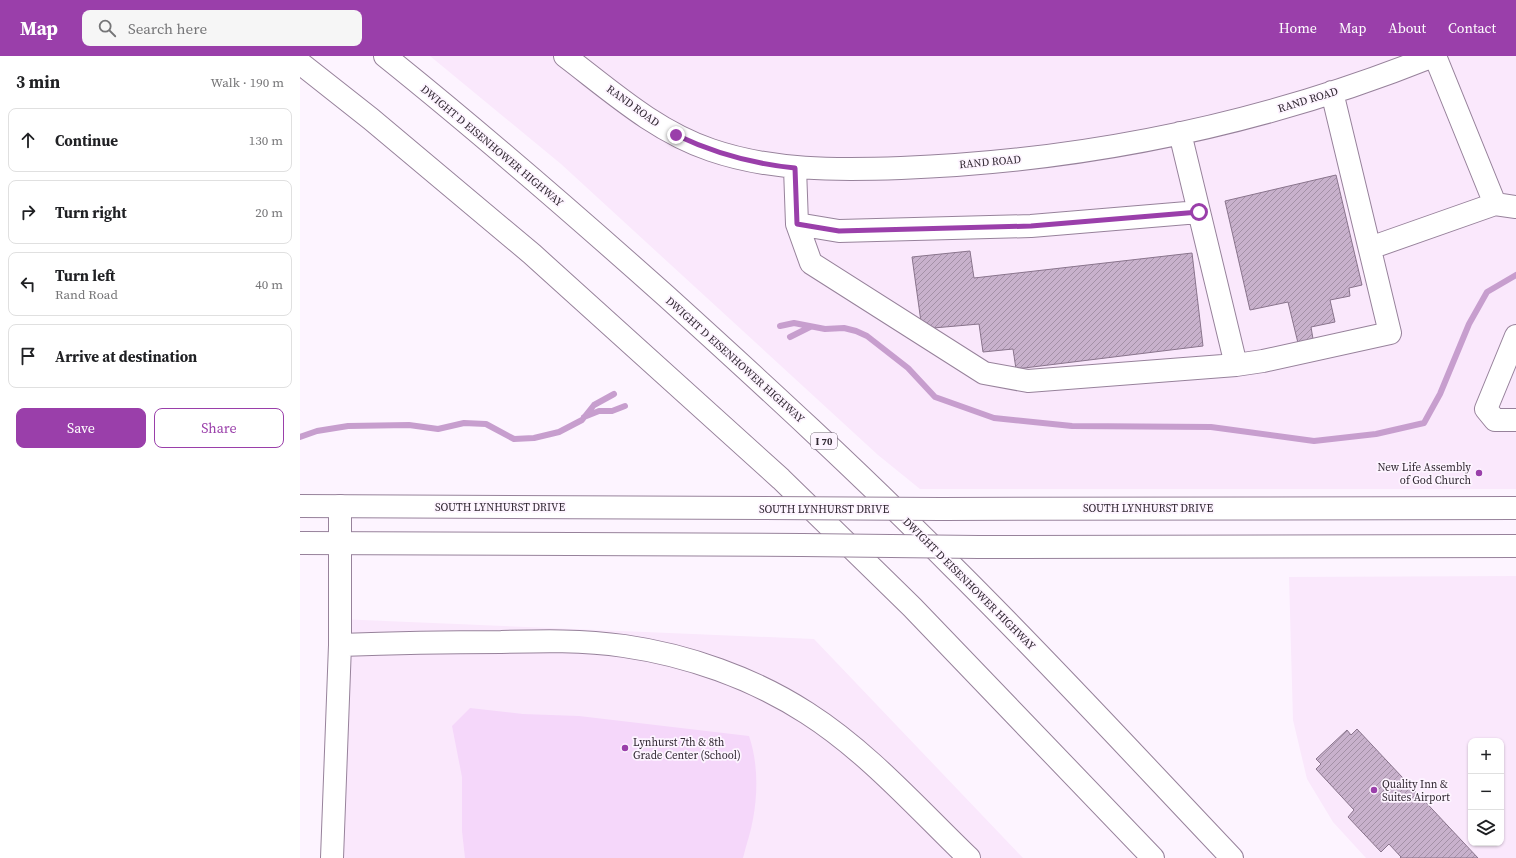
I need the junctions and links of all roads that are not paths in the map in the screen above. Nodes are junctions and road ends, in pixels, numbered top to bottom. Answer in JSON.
{"nodes":[{"id":1,"x":385,"y":56,"type":"edge"},
{"id":2,"x":565,"y":56,"type":"edge"},
{"id":3,"x":1434,"y":56,"type":"edge"},
{"id":4,"x":300,"y":63,"type":"edge"},
{"id":5,"x":1332,"y":92,"type":"junction"},
{"id":6,"x":1180,"y":133,"type":"junction"},
{"id":7,"x":795,"y":168,"type":"junction"},
{"id":8,"x":1506,"y":205,"type":"edge"},
{"id":9,"x":1199,"y":212,"type":"junction"},
{"id":10,"x":797,"y":224,"type":"junction"},
{"id":11,"x":1370,"y":248,"type":"junction"},
{"id":12,"x":1516,"y":336,"type":"edge"},
{"id":13,"x":1236,"y":365,"type":"junction"},
{"id":14,"x":1516,"y":420,"type":"edge"},
{"id":15,"x":300,"y":506,"type":"edge"},
{"id":16,"x":340,"y":506,"type":"junction"},
{"id":17,"x":1516,"y":508,"type":"edge"},
{"id":18,"x":300,"y":543,"type":"edge"},
{"id":19,"x":340,"y":543,"type":"junction"},
{"id":20,"x":1516,"y":546,"type":"edge"},
{"id":21,"x":340,"y":645,"type":"junction"},
{"id":22,"x":332,"y":858,"type":"edge"},
{"id":23,"x":969,"y":858,"type":"edge"},
{"id":24,"x":1153,"y":858,"type":"edge"},
{"id":25,"x":1232,"y":858,"type":"edge"}],
"edges":[{"from":1,"to":25,"type":"main road","name":"DWIGHT D EISENHOWER HIGHWAY","number":"I 70"},
{"from":2,"to":7,"type":"main road","name":"RAND ROAD"},
{"from":3,"to":5,"type":"main road","name":"RAND ROAD"},
{"from":3,"to":8,"type":"main road"},
{"from":4,"to":24,"type":"main road"},
{"from":5,"to":6,"type":"main road","name":"RAND ROAD"},
{"from":5,"to":11,"type":"main road"},
{"from":6,"to":7,"type":"main road","name":"RAND ROAD"},
{"from":6,"to":9,"type":"main road"},
{"from":7,"to":10,"type":"main road"},
{"from":8,"to":11,"type":"main road"},
{"from":9,"to":10,"type":"main road"},
{"from":9,"to":13,"type":"main road"},
{"from":10,"to":13,"type":"main road"},
{"from":11,"to":13,"type":"main road"},
{"from":12,"to":14,"type":"main road"},
{"from":15,"to":16,"type":"main road","name":"SOUTH LYNHURST DRIVE"},
{"from":16,"to":17,"type":"main road","name":"SOUTH LYNHURST DRIVE","bridge":true},
{"from":16,"to":19,"type":"main road"},
{"from":18,"to":19,"type":"main road"},
{"from":19,"to":20,"type":"main road","bridge":true},
{"from":19,"to":21,"type":"main road"},
{"from":21,"to":22,"type":"main road"},
{"from":21,"to":23,"type":"main road"}]}
